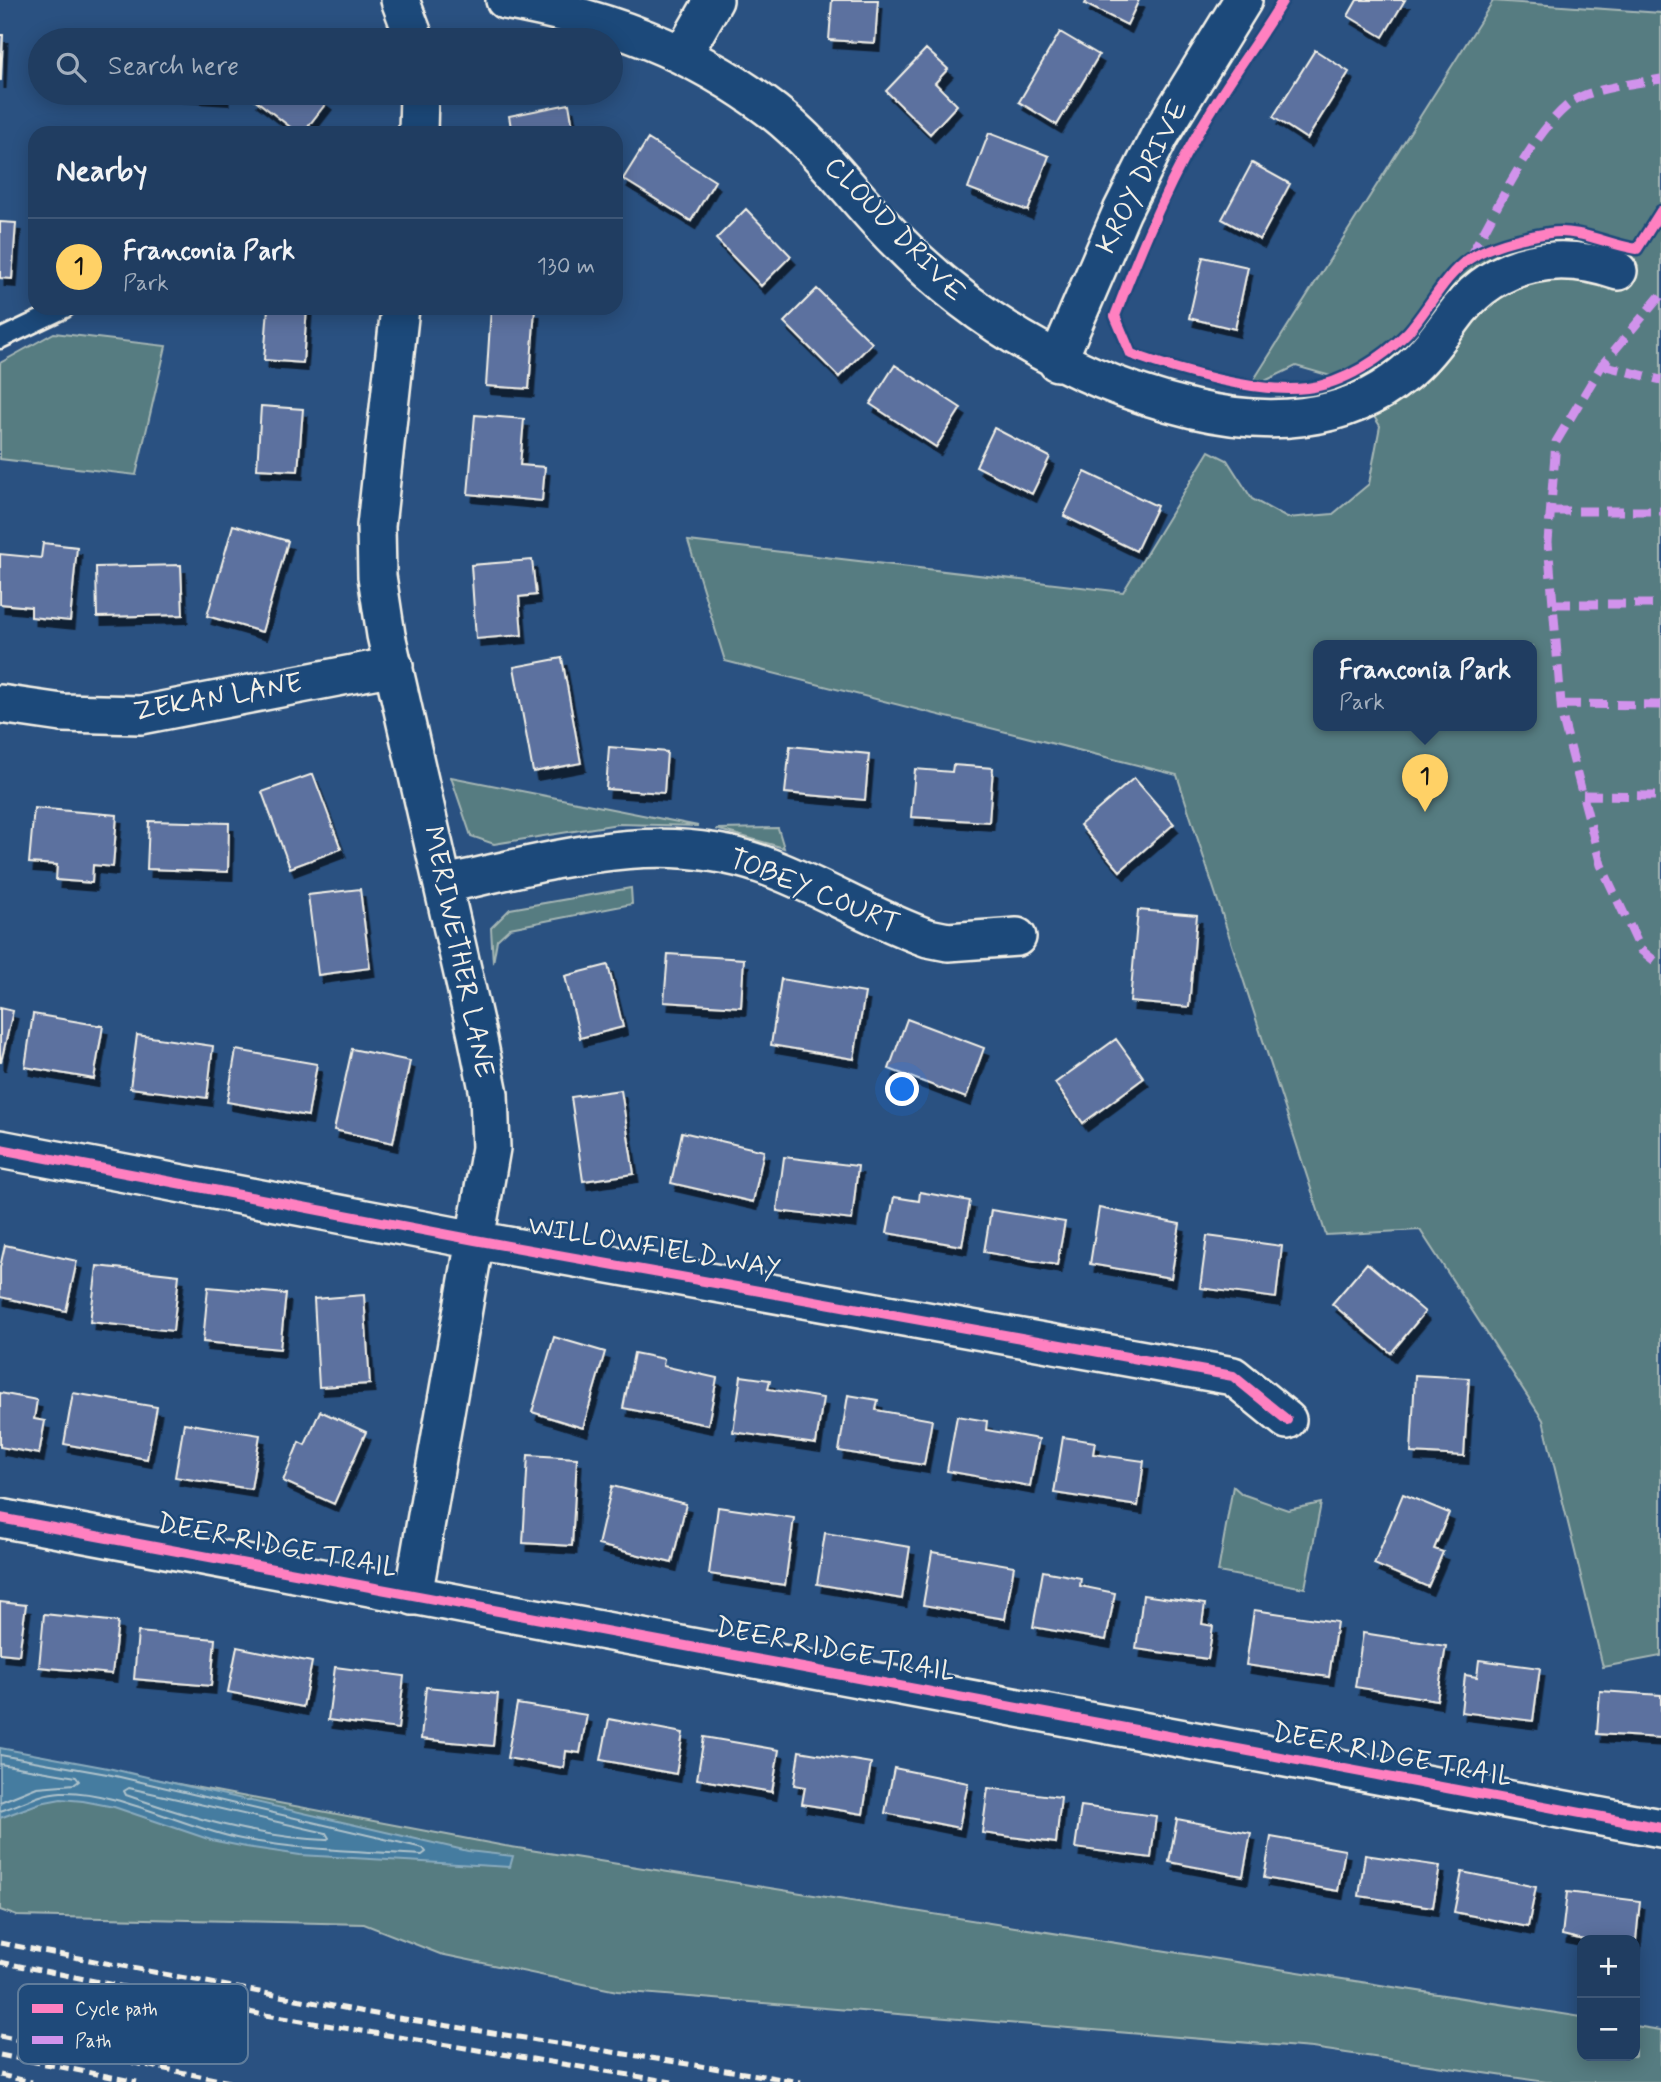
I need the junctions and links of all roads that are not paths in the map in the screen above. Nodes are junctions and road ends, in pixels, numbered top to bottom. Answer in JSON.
{"nodes":[{"id":1,"x":400,"y":0,"type":"edge"},
{"id":2,"x":505,"y":0,"type":"edge"},
{"id":3,"x":714,"y":0,"type":"edge"},
{"id":4,"x":1243,"y":0,"type":"edge"},
{"id":5,"x":410,"y":28,"type":"edge"},
{"id":6,"x":618,"y":28,"type":"edge"},
{"id":7,"x":623,"y":30,"type":"edge"},
{"id":8,"x":683,"y":54,"type":"junction"},
{"id":9,"x":419,"y":105,"type":"edge"},
{"id":10,"x":418,"y":126,"type":"edge"},
{"id":11,"x":1618,"y":271,"type":"dead end"},
{"id":12,"x":50,"y":315,"type":"edge"},
{"id":13,"x":399,"y":315,"type":"edge"},
{"id":14,"x":0,"y":339,"type":"edge"},
{"id":15,"x":1057,"y":362,"type":"junction"},
{"id":16,"x":394,"y":666,"type":"junction"},
{"id":17,"x":0,"y":704,"type":"edge"},
{"id":18,"x":445,"y":884,"type":"junction"},
{"id":19,"x":1017,"y":937,"type":"dead end"},
{"id":20,"x":0,"y":1149,"type":"edge"},
{"id":21,"x":475,"y":1240,"type":"junction"},
{"id":22,"x":1287,"y":1420,"type":"dead end"},
{"id":23,"x":0,"y":1518,"type":"edge"},
{"id":24,"x":413,"y":1595,"type":"junction"},
{"id":25,"x":1661,"y":1828,"type":"edge"}],
"edges":[{"from":1,"to":5,"type":"street"},
{"from":2,"to":6,"type":"street","name":"CLOUD DRIVE"},
{"from":3,"to":8,"type":"street"},
{"from":4,"to":15,"type":"street","name":"KROY DRIVE"},
{"from":7,"to":8,"type":"street","name":"CLOUD DRIVE"},
{"from":8,"to":15,"type":"street","name":"CLOUD DRIVE"},
{"from":9,"to":10,"type":"street"},
{"from":11,"to":15,"type":"street","name":"CLOUD DRIVE"},
{"from":12,"to":14,"type":"lane"},
{"from":13,"to":16,"type":"street","name":"MERIWETHER LANE"},
{"from":16,"to":17,"type":"street","name":"ZEKAN LANE"},
{"from":16,"to":18,"type":"street","name":"MERIWETHER LANE"},
{"from":18,"to":19,"type":"street","name":"TOBEY COURT"},
{"from":18,"to":21,"type":"street","name":"MERIWETHER LANE"},
{"from":20,"to":21,"type":"street","name":"WILLOWFIELD WAY"},
{"from":21,"to":22,"type":"street","name":"WILLOWFIELD WAY"},
{"from":21,"to":24,"type":"street","name":"MERIWETHER LANE"},
{"from":23,"to":24,"type":"street","name":"DEER RIDGE TRAIL"},
{"from":24,"to":25,"type":"street","name":"DEER RIDGE TRAIL"}]}
